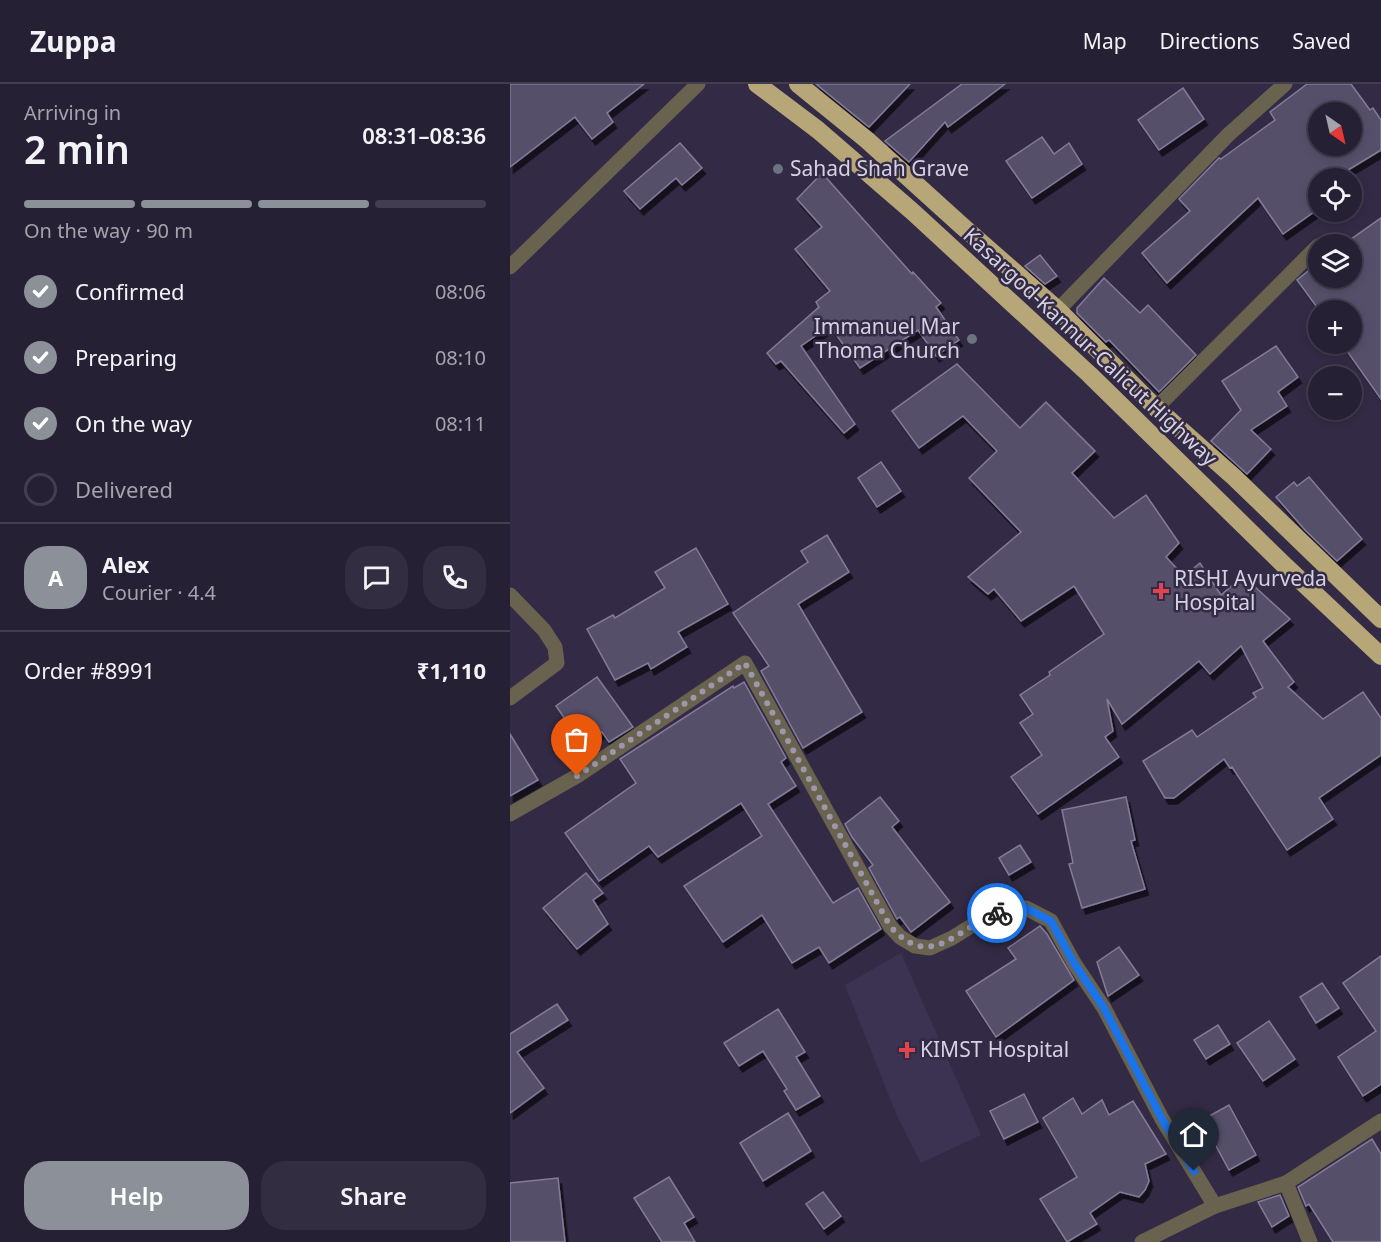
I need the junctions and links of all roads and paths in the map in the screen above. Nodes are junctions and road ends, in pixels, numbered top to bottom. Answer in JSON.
{"nodes":[{"id":1,"x":698,"y":84,"type":"edge"},
{"id":2,"x":757,"y":84,"type":"edge"},
{"id":3,"x":798,"y":84,"type":"edge"},
{"id":4,"x":1285,"y":84,"type":"edge"},
{"id":5,"x":1308,"y":256,"type":"edge"},
{"id":6,"x":510,"y":267,"type":"edge"},
{"id":7,"x":1058,"y":310,"type":"junction"},
{"id":8,"x":1156,"y":408,"type":"junction"},
{"id":9,"x":510,"y":596,"type":"edge"},
{"id":10,"x":1381,"y":619,"type":"edge"},
{"id":11,"x":1381,"y":656,"type":"edge"},
{"id":12,"x":510,"y":698,"type":"edge"},
{"id":13,"x":510,"y":814,"type":"edge"},
{"id":14,"x":1381,"y":1121,"type":"edge"},
{"id":15,"x":1286,"y":1183,"type":"junction"},
{"id":16,"x":1215,"y":1206,"type":"junction"},
{"id":17,"x":1142,"y":1242,"type":"edge"},
{"id":18,"x":1310,"y":1242,"type":"edge"}],
"edges":[{"from":1,"to":6,"type":"street"},
{"from":2,"to":11,"type":"highway","name":"Kasargod-Kannur-Calicut Highway"},
{"from":3,"to":7,"type":"highway","name":"Kasargod-Kannur-Calicut Highway"},
{"from":4,"to":7,"type":"street"},
{"from":5,"to":8,"type":"street"},
{"from":7,"to":8,"type":"highway","name":"Kasargod-Kannur-Calicut Highway"},
{"from":8,"to":10,"type":"highway","name":"Kasargod-Kannur-Calicut Highway"},
{"from":9,"to":12,"type":"street"},
{"from":13,"to":16,"type":"street"},
{"from":14,"to":15,"type":"street"},
{"from":15,"to":16,"type":"street"},
{"from":15,"to":18,"type":"street"},
{"from":16,"to":17,"type":"street"}]}
